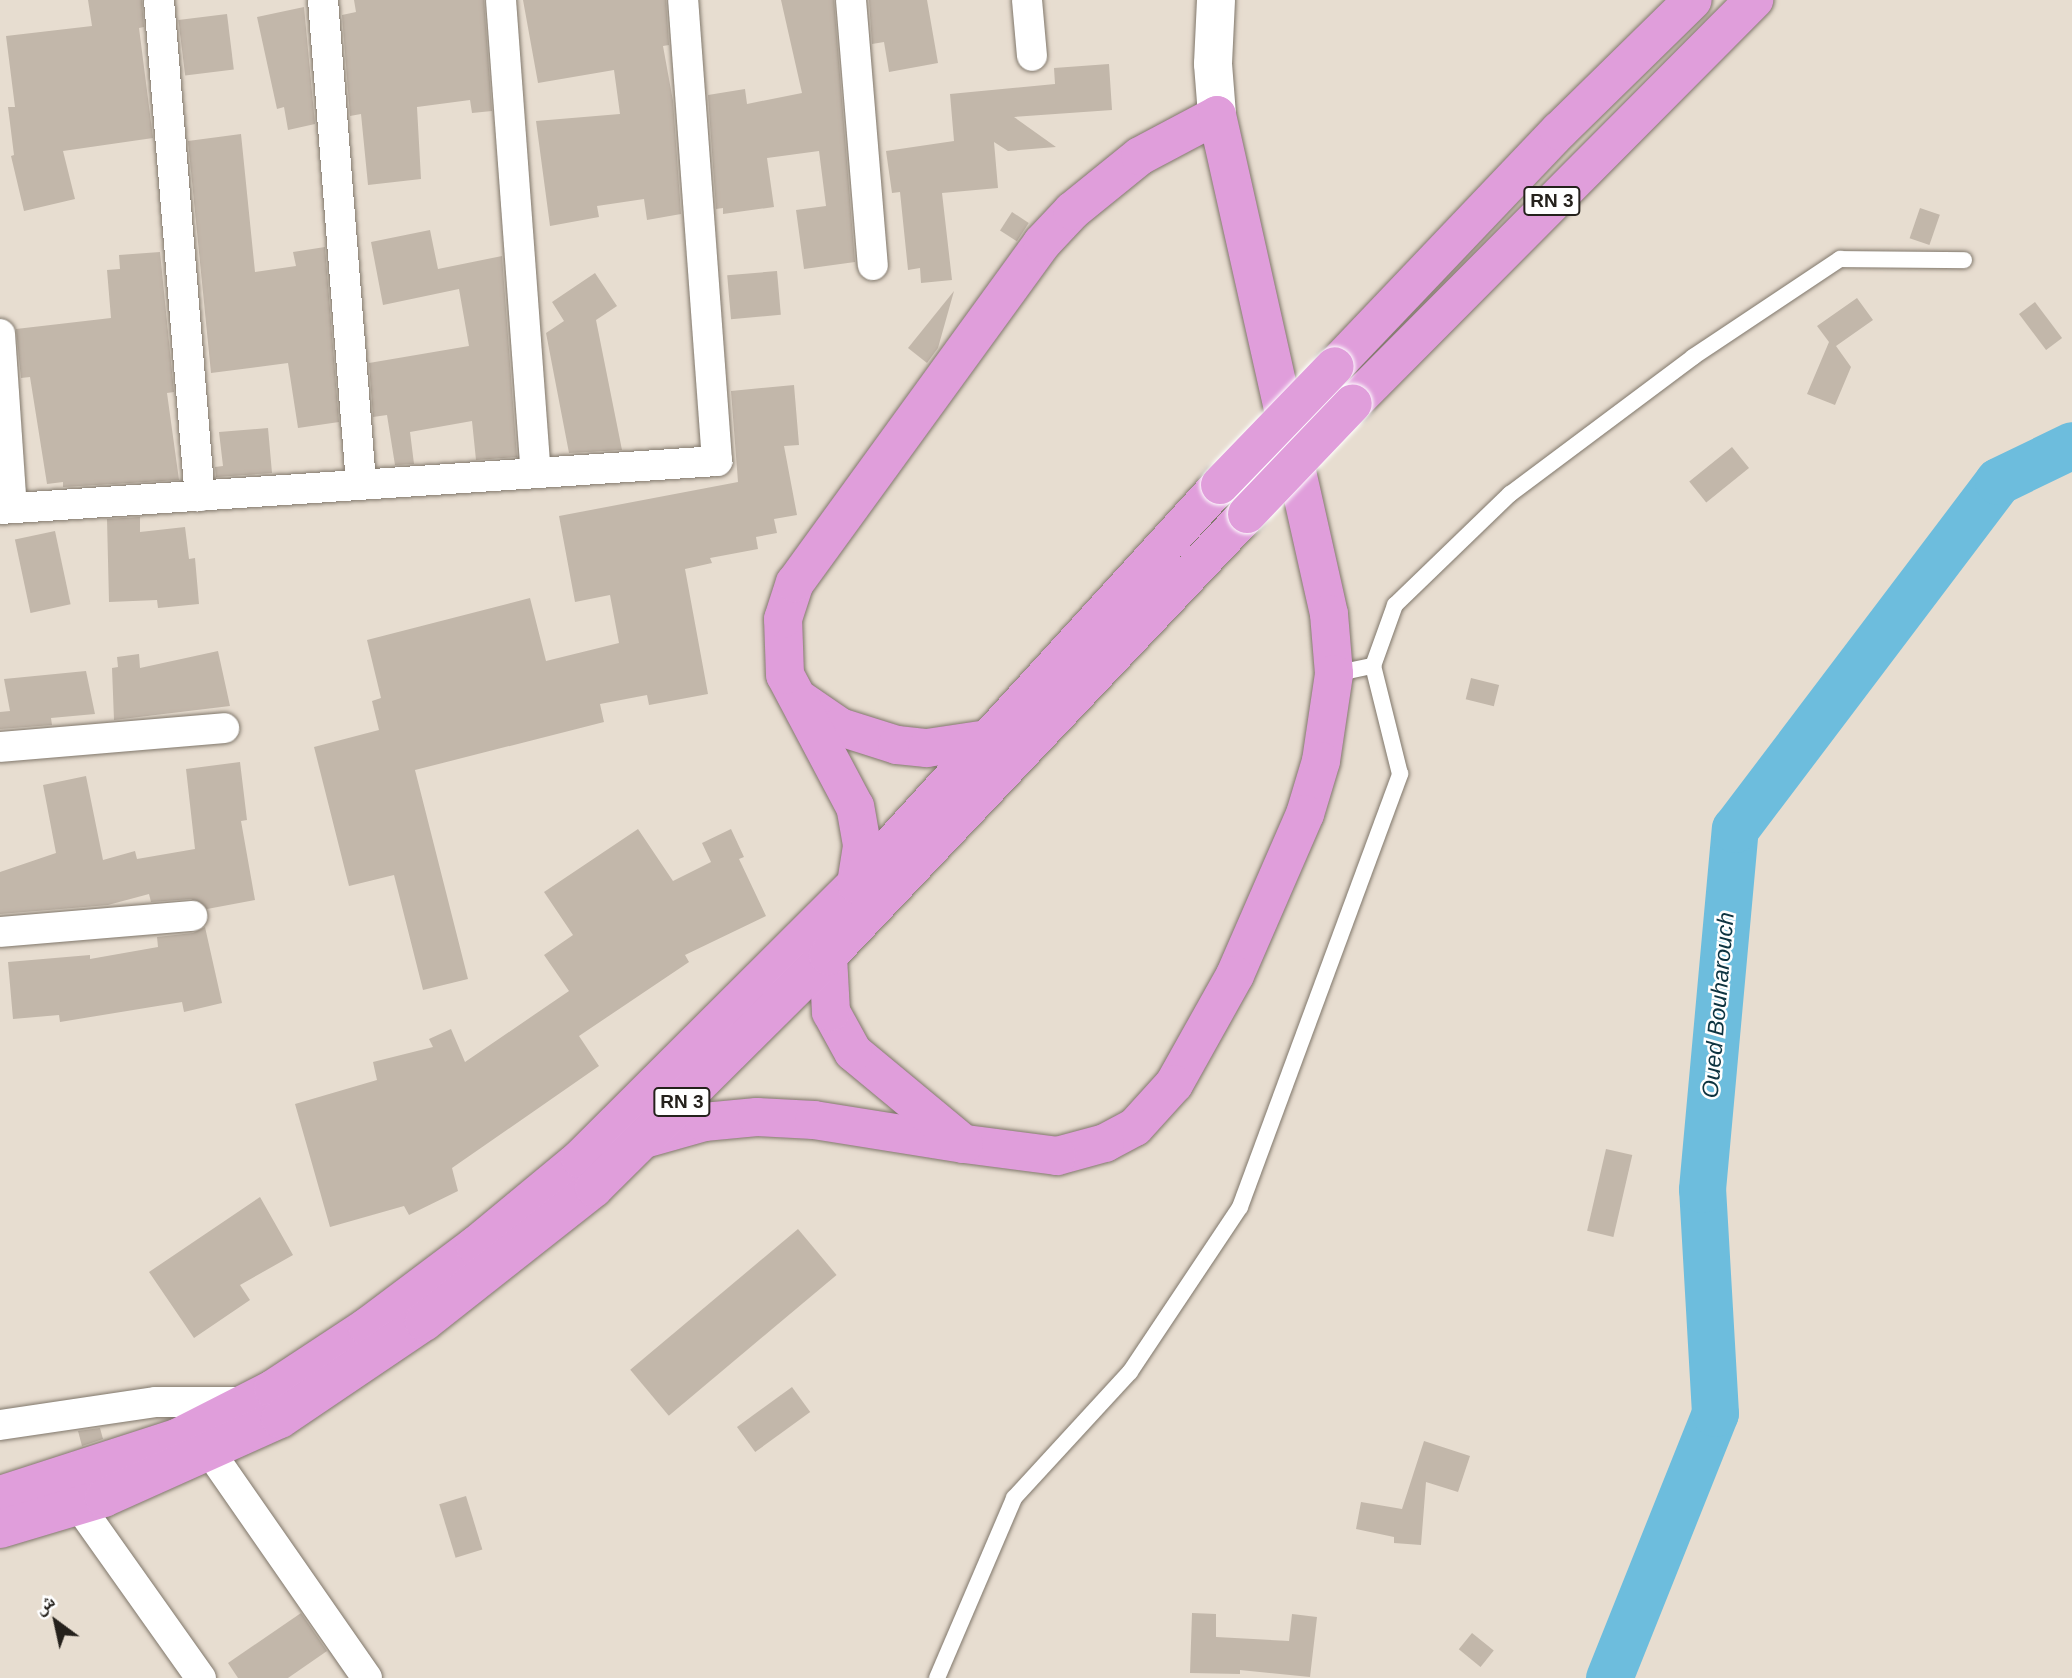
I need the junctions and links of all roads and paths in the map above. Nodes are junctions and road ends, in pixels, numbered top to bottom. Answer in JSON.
{"nodes":[{"id":1,"x":159,"y":0,"type":"edge"},
{"id":2,"x":323,"y":0,"type":"edge"},
{"id":3,"x":501,"y":0,"type":"edge"},
{"id":4,"x":683,"y":0,"type":"edge"},
{"id":5,"x":851,"y":0,"type":"edge"},
{"id":6,"x":1027,"y":0,"type":"edge"},
{"id":7,"x":1216,"y":0,"type":"edge"},
{"id":8,"x":1693,"y":0,"type":"edge"},
{"id":9,"x":1754,"y":0,"type":"edge"},
{"id":10,"x":1032,"y":56,"type":"dead end"},
{"id":11,"x":1217,"y":115,"type":"junction"},
{"id":12,"x":1964,"y":260,"type":"dead end"},
{"id":13,"x":873,"y":265,"type":"dead end"},
{"id":14,"x":0,"y":334,"type":"edge"},
{"id":15,"x":536,"y":473,"type":"junction"},
{"id":16,"x":361,"y":485,"type":"junction"},
{"id":17,"x":200,"y":496,"type":"junction"},
{"id":18,"x":6,"y":509,"type":"edge"},
{"id":19,"x":1373,"y":666,"type":"junction"},
{"id":20,"x":1334,"y":674,"type":"junction"},
{"id":21,"x":791,"y":692,"type":"junction"},
{"id":22,"x":224,"y":728,"type":"dead end"},
{"id":23,"x":987,"y":739,"type":"junction"},
{"id":24,"x":0,"y":747,"type":"edge"},
{"id":25,"x":856,"y":884,"type":"junction"},
{"id":26,"x":192,"y":916,"type":"dead end"},
{"id":27,"x":0,"y":932,"type":"edge"},
{"id":28,"x":828,"y":957,"type":"junction"},
{"id":29,"x":646,"y":1139,"type":"junction"},
{"id":30,"x":964,"y":1144,"type":"junction"},
{"id":31,"x":248,"y":1402,"type":"junction"},
{"id":32,"x":0,"y":1424,"type":"edge"},
{"id":33,"x":210,"y":1452,"type":"junction"},
{"id":34,"x":0,"y":1495,"type":"edge"},
{"id":35,"x":79,"y":1506,"type":"junction"},
{"id":36,"x":0,"y":1529,"type":"edge"},
{"id":37,"x":201,"y":1678,"type":"edge"},
{"id":38,"x":367,"y":1678,"type":"edge"},
{"id":39,"x":937,"y":1678,"type":"edge"}],
"edges":[{"from":1,"to":17,"type":"street"},
{"from":2,"to":16,"type":"street"},
{"from":3,"to":15,"type":"street"},
{"from":4,"to":15,"type":"street"},
{"from":5,"to":13,"type":"street"},
{"from":6,"to":10,"type":"street"},
{"from":7,"to":11,"type":"main road"},
{"from":8,"to":23,"type":"highway","number":"RN 3","bridge":true},
{"from":9,"to":28,"type":"highway","number":"RN 3","bridge":true},
{"from":11,"to":20,"type":"highway"},
{"from":11,"to":21,"type":"highway"},
{"from":12,"to":19,"type":"lane"},
{"from":14,"to":18,"type":"street"},
{"from":15,"to":16,"type":"street"},
{"from":16,"to":17,"type":"street"},
{"from":17,"to":18,"type":"street"},
{"from":19,"to":20,"type":"lane"},
{"from":19,"to":39,"type":"lane"},
{"from":20,"to":30,"type":"highway"},
{"from":21,"to":23,"type":"highway"},
{"from":21,"to":25,"type":"highway"},
{"from":22,"to":24,"type":"street"},
{"from":23,"to":25,"type":"highway","number":"RN 3"},
{"from":25,"to":31,"type":"highway","number":"RN 3"},
{"from":26,"to":27,"type":"street"},
{"from":28,"to":29,"type":"highway","number":"RN 3"},
{"from":28,"to":30,"type":"highway"},
{"from":29,"to":30,"type":"highway"},
{"from":29,"to":33,"type":"highway","number":"RN 3"},
{"from":31,"to":32,"type":"street"},
{"from":31,"to":34,"type":"highway","number":"RN 3"},
{"from":33,"to":35,"type":"highway","number":"RN 3"},
{"from":33,"to":38,"type":"street"},
{"from":35,"to":36,"type":"highway","number":"RN 3"},
{"from":35,"to":37,"type":"street"}]}
